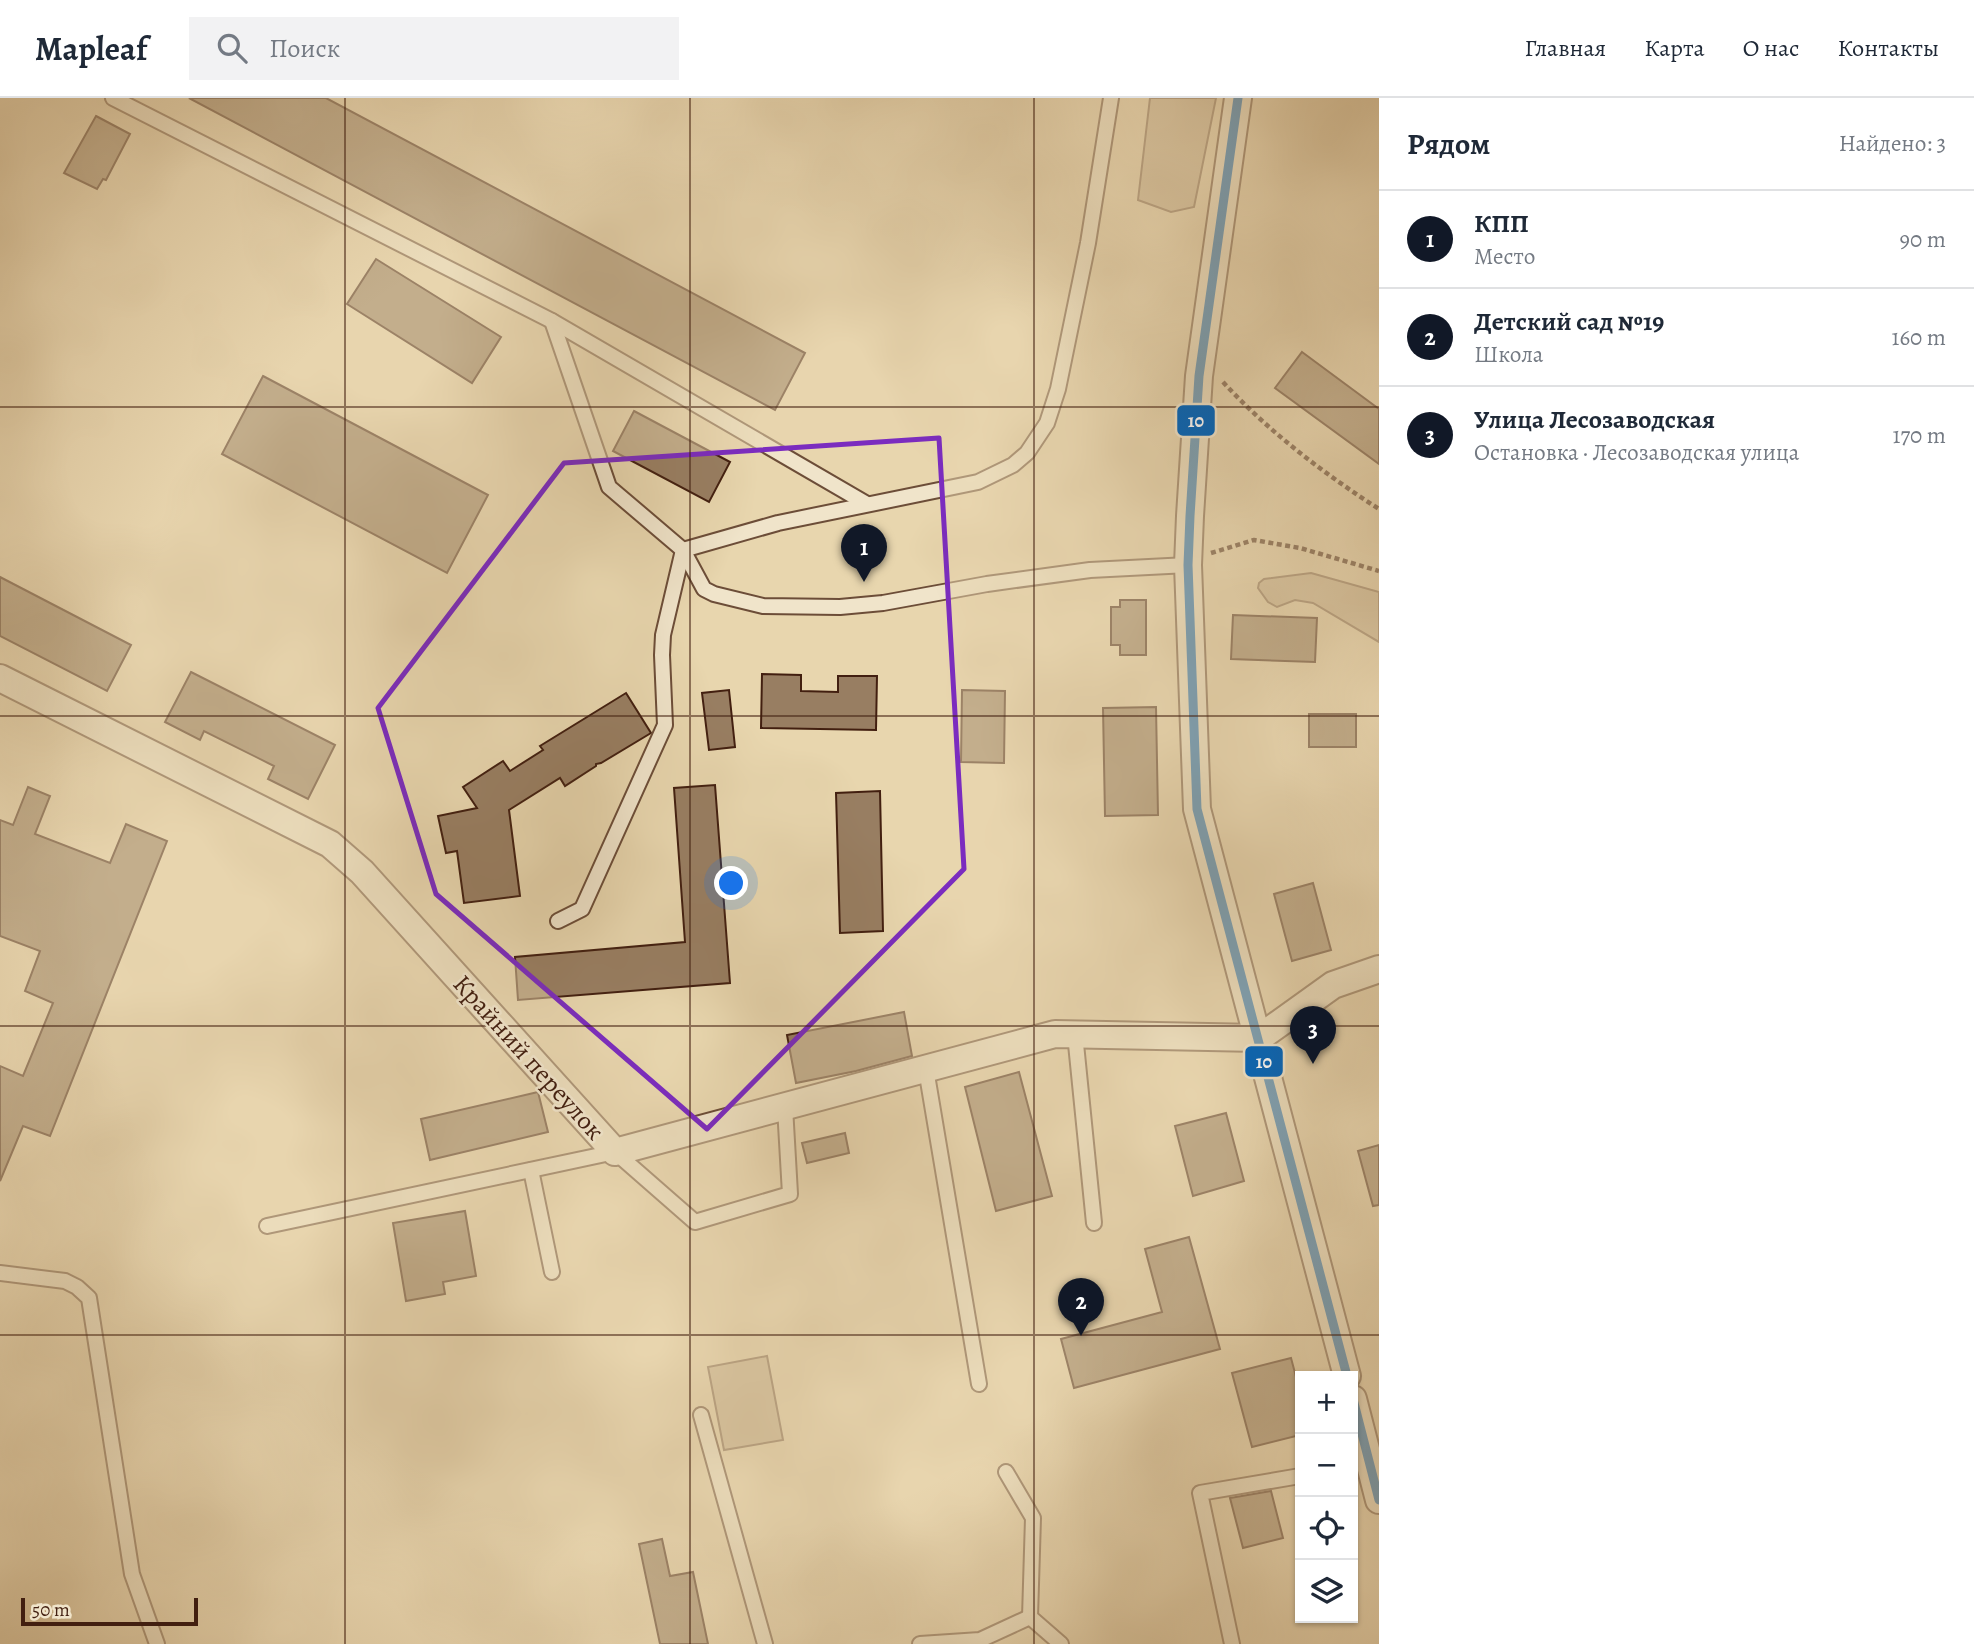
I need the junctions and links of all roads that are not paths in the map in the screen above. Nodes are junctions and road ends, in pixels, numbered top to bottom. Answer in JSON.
{"nodes":[{"id":1,"x":113,"y":98,"type":"edge"},
{"id":2,"x":1111,"y":98,"type":"edge"},
{"id":3,"x":1238,"y":98,"type":"edge"},
{"id":4,"x":552,"y":321,"type":"junction"},
{"id":5,"x":867,"y":504,"type":"junction"},
{"id":6,"x":683,"y":551,"type":"junction"},
{"id":7,"x":1203,"y":561,"type":"junction"},
{"id":8,"x":0,"y":678,"type":"edge"},
{"id":9,"x":558,"y":921,"type":"dead end"},
{"id":10,"x":1379,"y":969,"type":"edge"},
{"id":11,"x":1075,"y":1034,"type":"junction"},
{"id":12,"x":1259,"y":1038,"type":"junction"},
{"id":13,"x":926,"y":1069,"type":"junction"},
{"id":14,"x":785,"y":1107,"type":"junction"},
{"id":15,"x":615,"y":1152,"type":"junction"},
{"id":16,"x":531,"y":1170,"type":"junction"},
{"id":17,"x":1094,"y":1223,"type":"dead end"},
{"id":18,"x":267,"y":1226,"type":"dead end"},
{"id":19,"x":552,"y":1272,"type":"dead end"},
{"id":20,"x":0,"y":1273,"type":"edge"},
{"id":21,"x":1346,"y":1371,"type":"edge"},
{"id":22,"x":979,"y":1384,"type":"dead end"},
{"id":23,"x":701,"y":1415,"type":"dead end"},
{"id":24,"x":1358,"y":1422,"type":"edge"},
{"id":25,"x":1367,"y":1464,"type":"edge"},
{"id":26,"x":1006,"y":1472,"type":"dead end"},
{"id":27,"x":1295,"y":1477,"type":"edge"},
{"id":28,"x":1379,"y":1500,"type":"edge"},
{"id":29,"x":1030,"y":1617,"type":"junction"},
{"id":30,"x":157,"y":1644,"type":"edge"},
{"id":31,"x":765,"y":1644,"type":"edge"},
{"id":32,"x":922,"y":1644,"type":"edge"},
{"id":33,"x":1061,"y":1644,"type":"edge"},
{"id":34,"x":1232,"y":1644,"type":"edge"}],
"edges":[{"from":1,"to":4,"type":"lane"},
{"from":2,"to":5,"type":"lane"},
{"from":3,"to":7,"type":"street"},
{"from":4,"to":5,"type":"lane"},
{"from":4,"to":6,"type":"lane"},
{"from":5,"to":6,"type":"lane"},
{"from":6,"to":7,"type":"lane"},
{"from":6,"to":9,"type":"lane"},
{"from":7,"to":12,"type":"street"},
{"from":8,"to":15,"type":"street","name":"Крайний переулок"},
{"from":10,"to":12,"type":"street"},
{"from":11,"to":12,"type":"street","name":"Крайний переулок"},
{"from":11,"to":13,"type":"street","name":"Крайний переулок"},
{"from":11,"to":17,"type":"lane"},
{"from":12,"to":21,"type":"street"},
{"from":13,"to":14,"type":"street","name":"Крайний переулок"},
{"from":13,"to":22,"type":"lane"},
{"from":14,"to":15,"type":"street","name":"Крайний переулок"},
{"from":14,"to":15,"type":"lane"},
{"from":15,"to":16,"type":"lane"},
{"from":16,"to":18,"type":"lane"},
{"from":16,"to":19,"type":"lane"},
{"from":20,"to":30,"type":"lane"},
{"from":23,"to":31,"type":"lane"},
{"from":24,"to":25,"type":"street"},
{"from":25,"to":28,"type":"street"},
{"from":26,"to":29,"type":"lane"},
{"from":27,"to":34,"type":"lane"},
{"from":29,"to":32,"type":"lane"},
{"from":29,"to":33,"type":"lane"}]}
